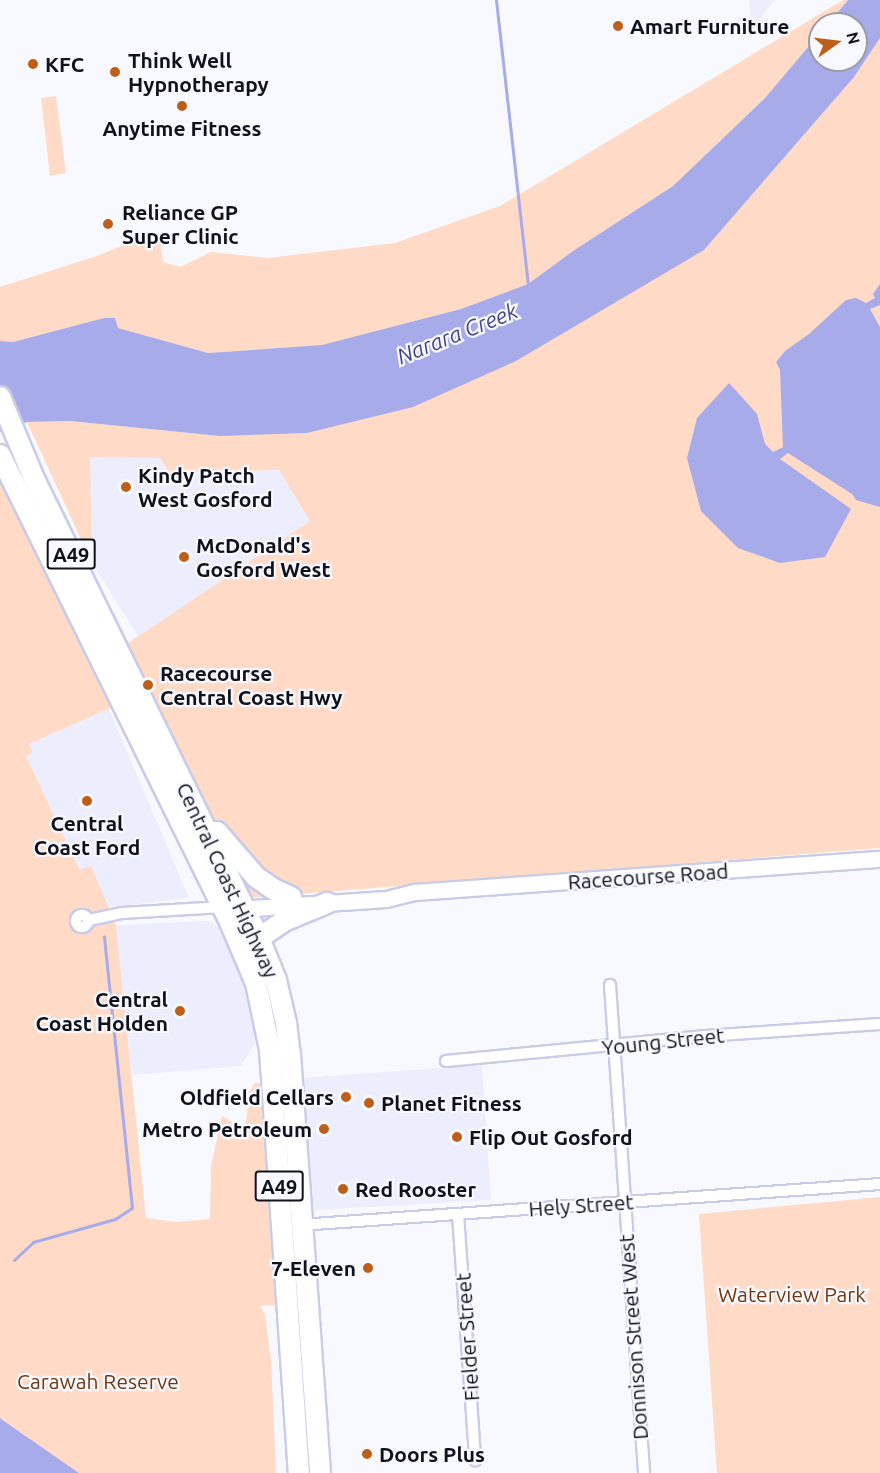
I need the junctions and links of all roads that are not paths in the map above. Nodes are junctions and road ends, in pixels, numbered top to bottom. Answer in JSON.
{"nodes":[{"id":1,"x":0,"y":397,"type":"edge"},
{"id":2,"x":0,"y":455,"type":"edge"},
{"id":3,"x":164,"y":745,"type":"junction"},
{"id":4,"x":880,"y":860,"type":"edge"},
{"id":5,"x":416,"y":892,"type":"junction"},
{"id":6,"x":291,"y":897,"type":"junction"},
{"id":7,"x":327,"y":903,"type":"junction"},
{"id":8,"x":236,"y":906,"type":"junction"},
{"id":9,"x":89,"y":920,"type":"dead end"},
{"id":10,"x":259,"y":938,"type":"junction"},
{"id":11,"x":610,"y":986,"type":"dead end"},
{"id":12,"x":880,"y":1024,"type":"edge"},
{"id":13,"x":614,"y":1045,"type":"junction"},
{"id":14,"x":446,"y":1061,"type":"dead end"},
{"id":15,"x":880,"y":1185,"type":"edge"},
{"id":16,"x":623,"y":1202,"type":"junction"},
{"id":17,"x":458,"y":1214,"type":"junction"},
{"id":18,"x":302,"y":1225,"type":"junction"},
{"id":19,"x":282,"y":1226,"type":"junction"},
{"id":20,"x":475,"y":1460,"type":"dead end"},
{"id":21,"x":299,"y":1473,"type":"edge"},
{"id":22,"x":320,"y":1473,"type":"edge"},
{"id":23,"x":644,"y":1473,"type":"edge"}],
"edges":[{"from":1,"to":3,"type":"highway","name":"Central Coast Highway","number":"A49"},
{"from":2,"to":8,"type":"highway","name":"Central Coast Highway","number":"A49"},
{"from":3,"to":6,"type":"highway"},
{"from":3,"to":8,"type":"highway","name":"Central Coast Highway","number":"A49"},
{"from":4,"to":5,"type":"main road","name":"Racecourse Road"},
{"from":5,"to":6,"type":"main road","name":"Racecourse Road"},
{"from":5,"to":7,"type":"main road","name":"Racecourse Road"},
{"from":6,"to":8,"type":"main road","name":"Racecourse Road"},
{"from":7,"to":8,"type":"main road","name":"Racecourse Road"},
{"from":7,"to":10,"type":"highway"},
{"from":8,"to":9,"type":"street"},
{"from":8,"to":10,"type":"highway","name":"Central Coast Highway","number":"A49"},
{"from":8,"to":19,"type":"highway","name":"Central Coast Highway","number":"A49"},
{"from":10,"to":18,"type":"highway","name":"Central Coast Highway","number":"A49"},
{"from":11,"to":13,"type":"street","name":"Donnison Street West"},
{"from":12,"to":13,"type":"street","name":"Young Street"},
{"from":13,"to":14,"type":"street","name":"Young Street"},
{"from":13,"to":16,"type":"street","name":"Donnison Street West"},
{"from":15,"to":16,"type":"street","name":"Hely Street"},
{"from":16,"to":17,"type":"street","name":"Hely Street"},
{"from":16,"to":23,"type":"street","name":"Donnison Street West"},
{"from":17,"to":18,"type":"street","name":"Hely Street"},
{"from":17,"to":20,"type":"street","name":"Fielder Street"},
{"from":18,"to":19,"type":"street","name":"Hely Street"},
{"from":18,"to":22,"type":"highway","name":"Central Coast Highway","number":"A49"},
{"from":19,"to":21,"type":"highway","name":"Central Coast Highway","number":"A49"}]}
